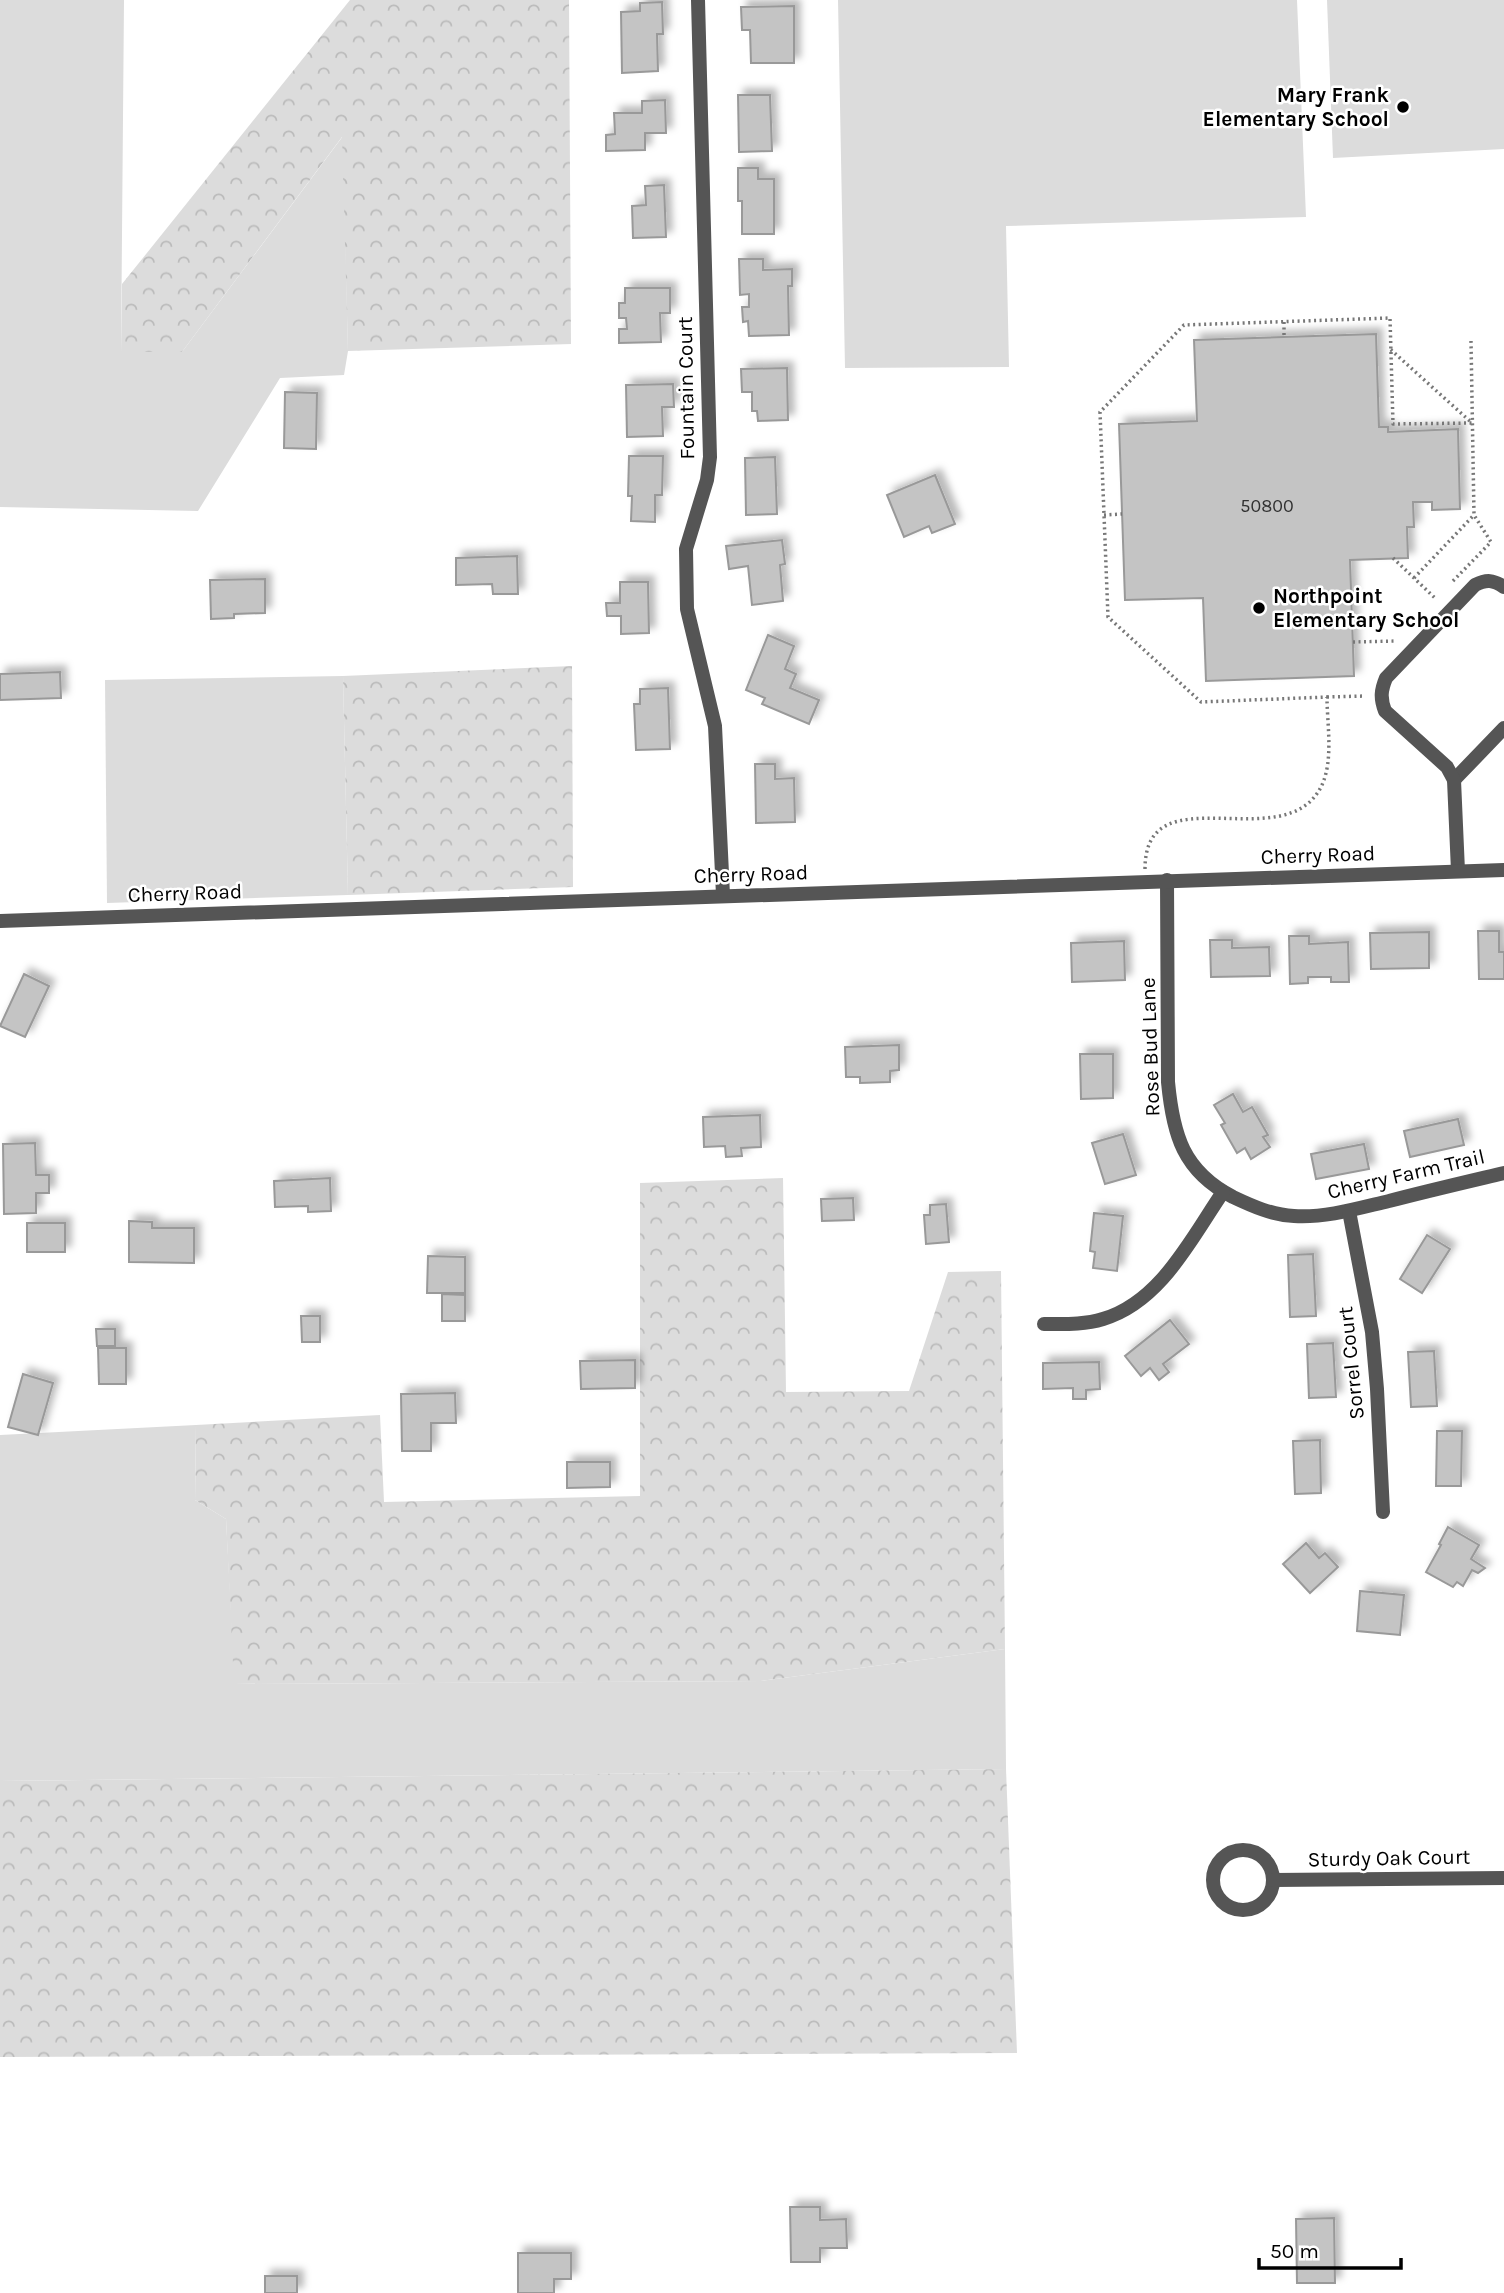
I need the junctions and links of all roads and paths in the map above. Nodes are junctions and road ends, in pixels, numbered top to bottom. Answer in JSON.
{"nodes":[{"id":1,"x":698,"y":0,"type":"edge"},
{"id":2,"x":1284,"y":322,"type":"junction"},
{"id":3,"x":1284,"y":337,"type":"dead end"},
{"id":4,"x":1471,"y":341,"type":"dead end"},
{"id":5,"x":1391,"y":349,"type":"junction"},
{"id":6,"x":1472,"y":423,"type":"junction"},
{"id":7,"x":1122,"y":514,"type":"dead end"},
{"id":8,"x":1104,"y":515,"type":"junction"},
{"id":9,"x":1474,"y":515,"type":"junction"},
{"id":10,"x":1393,"y":558,"type":"dead end"},
{"id":11,"x":1414,"y":579,"type":"junction"},
{"id":12,"x":1452,"y":583,"type":"dead end"},
{"id":13,"x":1504,"y":587,"type":"edge"},
{"id":14,"x":1444,"y":591,"type":"dead end"},
{"id":15,"x":1436,"y":599,"type":"junction"},
{"id":16,"x":1428,"y":608,"type":"dead end"},
{"id":17,"x":1405,"y":633,"type":"dead end"},
{"id":18,"x":1397,"y":641,"type":"junction"},
{"id":19,"x":1353,"y":642,"type":"dead end"},
{"id":20,"x":1390,"y":648,"type":"dead end"},
{"id":21,"x":1366,"y":687,"type":"dead end"},
{"id":22,"x":1365,"y":696,"type":"junction"},
{"id":23,"x":1327,"y":697,"type":"junction"},
{"id":24,"x":1367,"y":704,"type":"dead end"},
{"id":25,"x":1504,"y":728,"type":"edge"},
{"id":26,"x":1454,"y":780,"type":"junction"},
{"id":27,"x":1504,"y":870,"type":"edge"},
{"id":28,"x":1458,"y":872,"type":"junction"},
{"id":29,"x":1167,"y":880,"type":"junction"},
{"id":30,"x":1145,"y":881,"type":"junction"},
{"id":31,"x":723,"y":895,"type":"junction"},
{"id":32,"x":0,"y":921,"type":"edge"},
{"id":33,"x":1504,"y":1172,"type":"edge"},
{"id":34,"x":1223,"y":1192,"type":"junction"},
{"id":35,"x":1349,"y":1211,"type":"junction"},
{"id":36,"x":1044,"y":1324,"type":"dead end"},
{"id":37,"x":1383,"y":1513,"type":"dead end"},
{"id":38,"x":1504,"y":1878,"type":"edge"},
{"id":39,"x":1273,"y":1880,"type":"junction"}],
"edges":[{"from":1,"to":31,"type":"street","name":"Fountain Court"},
{"from":2,"to":3,"type":"path"},
{"from":2,"to":5,"type":"path"},
{"from":2,"to":8,"type":"path"},
{"from":4,"to":6,"type":"path"},
{"from":5,"to":6,"type":"path"},
{"from":5,"to":6,"type":"path"},
{"from":6,"to":9,"type":"path"},
{"from":7,"to":8,"type":"path"},
{"from":8,"to":23,"type":"path"},
{"from":9,"to":11,"type":"path"},
{"from":9,"to":12,"type":"path"},
{"from":10,"to":11,"type":"path"},
{"from":11,"to":15,"type":"path"},
{"from":13,"to":26,"type":"street"},
{"from":14,"to":15,"type":"path"},
{"from":15,"to":16,"type":"path"},
{"from":17,"to":18,"type":"path"},
{"from":18,"to":19,"type":"path"},
{"from":18,"to":20,"type":"path"},
{"from":21,"to":22,"type":"path"},
{"from":22,"to":23,"type":"path"},
{"from":22,"to":24,"type":"path"},
{"from":23,"to":30,"type":"path"},
{"from":25,"to":26,"type":"street"},
{"from":26,"to":28,"type":"street"},
{"from":27,"to":28,"type":"street","name":"Cherry Road"},
{"from":28,"to":29,"type":"street","name":"Cherry Road"},
{"from":29,"to":30,"type":"street","name":"Cherry Road"},
{"from":29,"to":34,"type":"street","name":"Rose Bud Lane"},
{"from":30,"to":31,"type":"street","name":"Cherry Road"},
{"from":31,"to":32,"type":"street","name":"Cherry Road"},
{"from":33,"to":35,"type":"street","name":"Cherry Farm Trail"},
{"from":34,"to":35,"type":"street","name":"Cherry Farm Trail"},
{"from":34,"to":36,"type":"street"},
{"from":35,"to":37,"type":"street","name":"Sorrel Court"},
{"from":38,"to":39,"type":"street","name":"Sturdy Oak Court"},
{"from":39,"to":39,"type":"street"}]}
